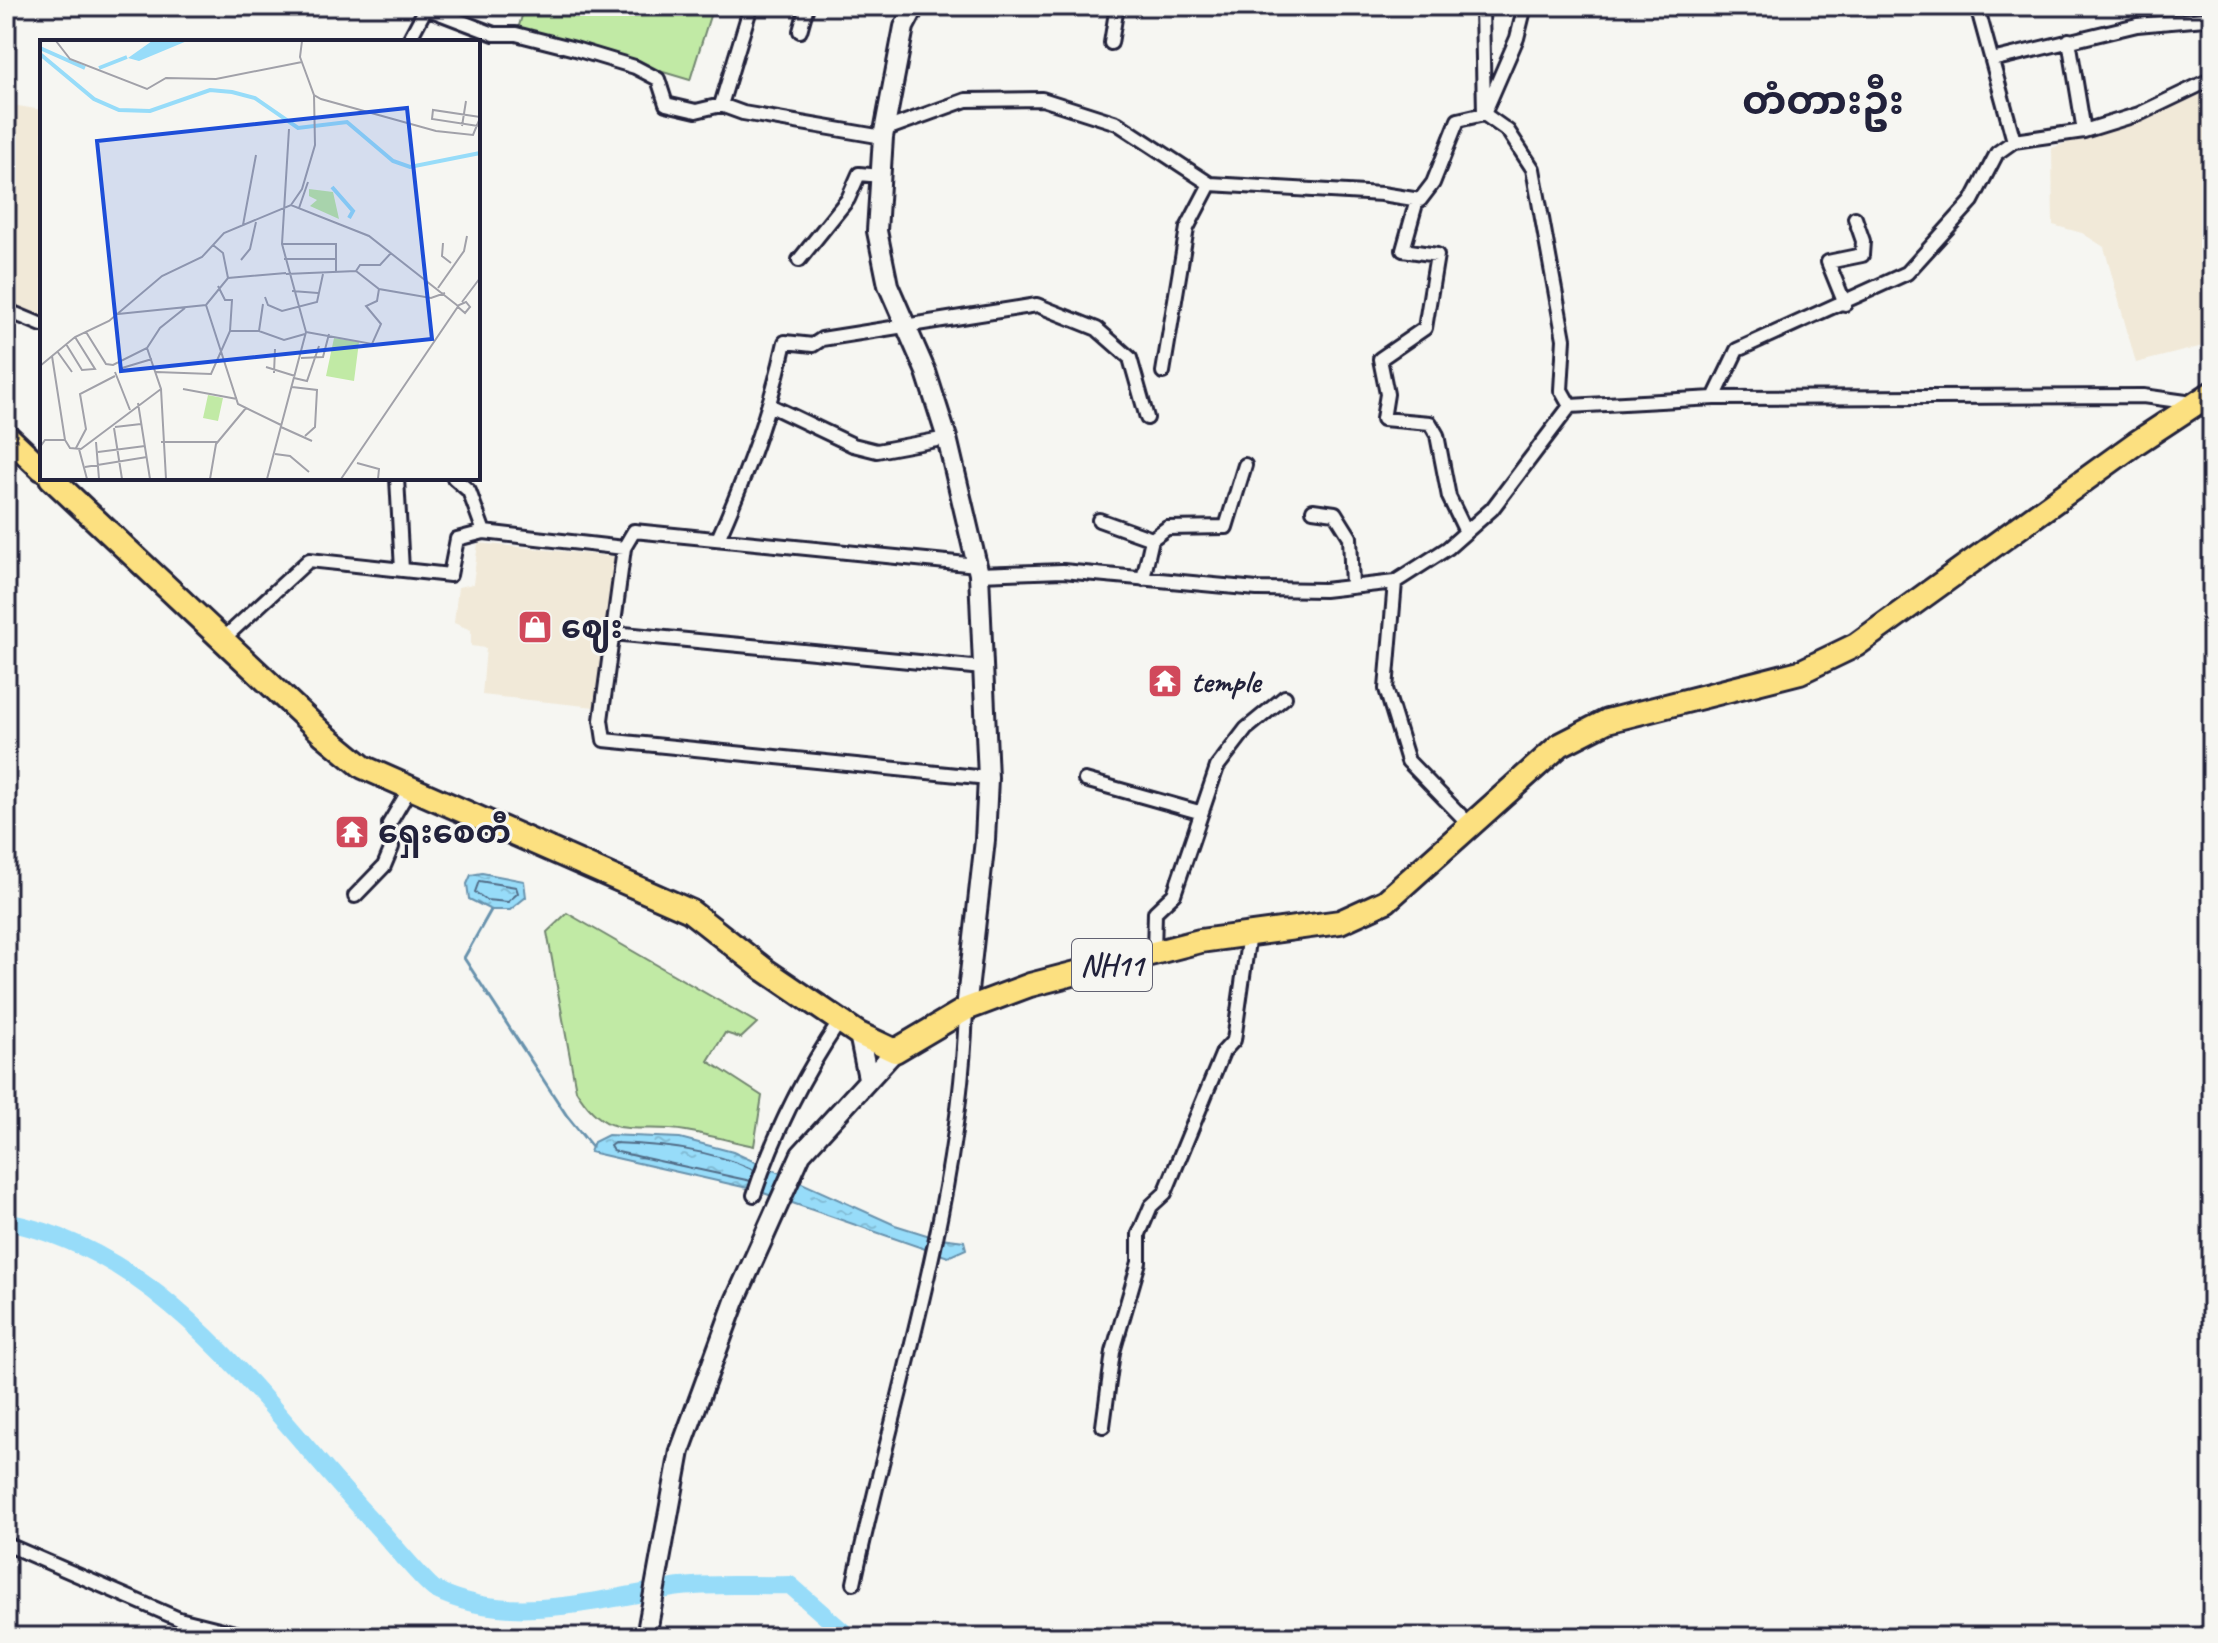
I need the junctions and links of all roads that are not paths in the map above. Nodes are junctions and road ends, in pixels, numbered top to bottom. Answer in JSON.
{"nodes":[{"id":1,"x":751,"y":6,"type":"edge"},
{"id":2,"x":807,"y":6,"type":"edge"},
{"id":3,"x":915,"y":6,"type":"edge"},
{"id":4,"x":1117,"y":6,"type":"edge"},
{"id":5,"x":1482,"y":6,"type":"edge"},
{"id":6,"x":1525,"y":6,"type":"edge"},
{"id":7,"x":1977,"y":6,"type":"edge"},
{"id":8,"x":2205,"y":19,"type":"dead end"},
{"id":9,"x":800,"y":31,"type":"dead end"},
{"id":10,"x":409,"y":40,"type":"edge"},
{"id":11,"x":2069,"y":40,"type":"junction"},
{"id":12,"x":1111,"y":43,"type":"dead end"},
{"id":13,"x":1992,"y":60,"type":"junction"},
{"id":14,"x":2212,"y":79,"type":"edge"},
{"id":15,"x":721,"y":105,"type":"junction"},
{"id":16,"x":1484,"y":114,"type":"junction"},
{"id":17,"x":2084,"y":131,"type":"junction"},
{"id":18,"x":885,"y":133,"type":"junction"},
{"id":19,"x":2014,"y":141,"type":"junction"},
{"id":20,"x":881,"y":176,"type":"junction"},
{"id":21,"x":1210,"y":184,"type":"junction"},
{"id":22,"x":1417,"y":200,"type":"junction"},
{"id":23,"x":1855,"y":218,"type":"dead end"},
{"id":24,"x":799,"y":260,"type":"dead end"},
{"id":25,"x":1845,"y":304,"type":"junction"},
{"id":26,"x":6,"y":310,"type":"edge"},
{"id":27,"x":40,"y":324,"type":"edge"},
{"id":28,"x":906,"y":325,"type":"junction"},
{"id":29,"x":1163,"y":372,"type":"dead end"},
{"id":30,"x":1714,"y":398,"type":"junction"},
{"id":31,"x":2204,"y":398,"type":"edge"},
{"id":32,"x":771,"y":406,"type":"junction"},
{"id":33,"x":1570,"y":406,"type":"junction"},
{"id":34,"x":1147,"y":418,"type":"dead end"},
{"id":35,"x":6,"y":435,"type":"edge"},
{"id":36,"x":947,"y":438,"type":"junction"},
{"id":37,"x":1245,"y":465,"type":"dead end"},
{"id":38,"x":40,"y":467,"type":"edge"},
{"id":39,"x":53,"y":480,"type":"edge"},
{"id":40,"x":397,"y":480,"type":"edge"},
{"id":41,"x":456,"y":480,"type":"edge"},
{"id":42,"x":1313,"y":510,"type":"dead end"},
{"id":43,"x":1099,"y":520,"type":"dead end"},
{"id":44,"x":484,"y":532,"type":"junction"},
{"id":45,"x":1466,"y":532,"type":"junction"},
{"id":46,"x":718,"y":539,"type":"junction"},
{"id":47,"x":1152,"y":539,"type":"junction"},
{"id":48,"x":624,"y":548,"type":"junction"},
{"id":49,"x":978,"y":569,"type":"junction"},
{"id":50,"x":402,"y":570,"type":"junction"},
{"id":51,"x":1143,"y":579,"type":"junction"},
{"id":52,"x":1395,"y":582,"type":"junction"},
{"id":53,"x":1352,"y":586,"type":"junction"},
{"id":54,"x":613,"y":633,"type":"junction"},
{"id":55,"x":222,"y":640,"type":"junction"},
{"id":56,"x":983,"y":668,"type":"junction"},
{"id":57,"x":1285,"y":697,"type":"dead end"},
{"id":58,"x":988,"y":778,"type":"junction"},
{"id":59,"x":1085,"y":780,"type":"dead end"},
{"id":60,"x":409,"y":790,"type":"junction"},
{"id":61,"x":1199,"y":812,"type":"junction"},
{"id":62,"x":1471,"y":826,"type":"junction"},
{"id":63,"x":355,"y":896,"type":"dead end"},
{"id":64,"x":1249,"y":934,"type":"junction"},
{"id":65,"x":1154,"y":954,"type":"junction"},
{"id":66,"x":966,"y":1009,"type":"junction"},
{"id":67,"x":849,"y":1028,"type":"junction"},
{"id":68,"x":895,"y":1051,"type":"junction"},
{"id":69,"x":868,"y":1078,"type":"junction"},
{"id":70,"x":754,"y":1195,"type":"dead end"},
{"id":71,"x":1103,"y":1426,"type":"dead end"},
{"id":72,"x":6,"y":1544,"type":"edge"},
{"id":73,"x":854,"y":1583,"type":"dead end"},
{"id":74,"x":251,"y":1637,"type":"edge"},
{"id":75,"x":646,"y":1637,"type":"edge"}],
"edges":[{"from":1,"to":15,"type":"street"},
{"from":2,"to":9,"type":"street"},
{"from":3,"to":18,"type":"street"},
{"from":4,"to":12,"type":"street"},
{"from":5,"to":16,"type":"street"},
{"from":6,"to":16,"type":"street"},
{"from":7,"to":13,"type":"street"},
{"from":8,"to":11,"type":"street"},
{"from":10,"to":15,"type":"street"},
{"from":11,"to":13,"type":"street"},
{"from":11,"to":17,"type":"street"},
{"from":13,"to":19,"type":"street"},
{"from":14,"to":17,"type":"street"},
{"from":15,"to":18,"type":"street"},
{"from":16,"to":22,"type":"street"},
{"from":16,"to":33,"type":"street"},
{"from":17,"to":19,"type":"street"},
{"from":18,"to":20,"type":"street"},
{"from":18,"to":21,"type":"street"},
{"from":19,"to":25,"type":"street"},
{"from":20,"to":24,"type":"street"},
{"from":20,"to":28,"type":"street"},
{"from":21,"to":22,"type":"street"},
{"from":21,"to":29,"type":"street"},
{"from":22,"to":45,"type":"street"},
{"from":23,"to":25,"type":"street"},
{"from":25,"to":30,"type":"street"},
{"from":26,"to":27,"type":"street"},
{"from":28,"to":32,"type":"street"},
{"from":28,"to":34,"type":"street"},
{"from":28,"to":36,"type":"street"},
{"from":30,"to":31,"type":"street"},
{"from":30,"to":33,"type":"street"},
{"from":31,"to":62,"type":"highway","number":"NH11"},
{"from":32,"to":36,"type":"street"},
{"from":32,"to":46,"type":"street"},
{"from":33,"to":45,"type":"street"},
{"from":35,"to":38,"type":"highway"},
{"from":36,"to":49,"type":"street"},
{"from":37,"to":47,"type":"street"},
{"from":39,"to":55,"type":"highway"},
{"from":40,"to":50,"type":"street"},
{"from":41,"to":44,"type":"street"},
{"from":42,"to":53,"type":"street"},
{"from":43,"to":47,"type":"street"},
{"from":44,"to":48,"type":"street"},
{"from":44,"to":50,"type":"street"},
{"from":45,"to":52,"type":"street"},
{"from":46,"to":48,"type":"street"},
{"from":46,"to":49,"type":"street"},
{"from":47,"to":51,"type":"street"},
{"from":48,"to":54,"type":"street"},
{"from":49,"to":51,"type":"street"},
{"from":49,"to":56,"type":"street"},
{"from":50,"to":55,"type":"street"},
{"from":51,"to":53,"type":"street"},
{"from":52,"to":53,"type":"street"},
{"from":52,"to":62,"type":"street"},
{"from":54,"to":56,"type":"street"},
{"from":54,"to":58,"type":"street"},
{"from":55,"to":60,"type":"highway"},
{"from":56,"to":58,"type":"street"},
{"from":57,"to":61,"type":"street"},
{"from":58,"to":66,"type":"street"},
{"from":59,"to":61,"type":"street"},
{"from":60,"to":63,"type":"street"},
{"from":60,"to":67,"type":"highway"},
{"from":61,"to":65,"type":"street"},
{"from":62,"to":64,"type":"highway","number":"NH11"},
{"from":64,"to":65,"type":"highway","number":"NH11"},
{"from":64,"to":71,"type":"street"},
{"from":65,"to":66,"type":"highway","number":"NH11"},
{"from":66,"to":68,"type":"highway","number":"NH11"},
{"from":66,"to":73,"type":"street"},
{"from":67,"to":68,"type":"highway"},
{"from":67,"to":69,"type":"street"},
{"from":67,"to":70,"type":"street"},
{"from":68,"to":69,"type":"street"},
{"from":69,"to":75,"type":"street"},
{"from":72,"to":74,"type":"street"}]}
